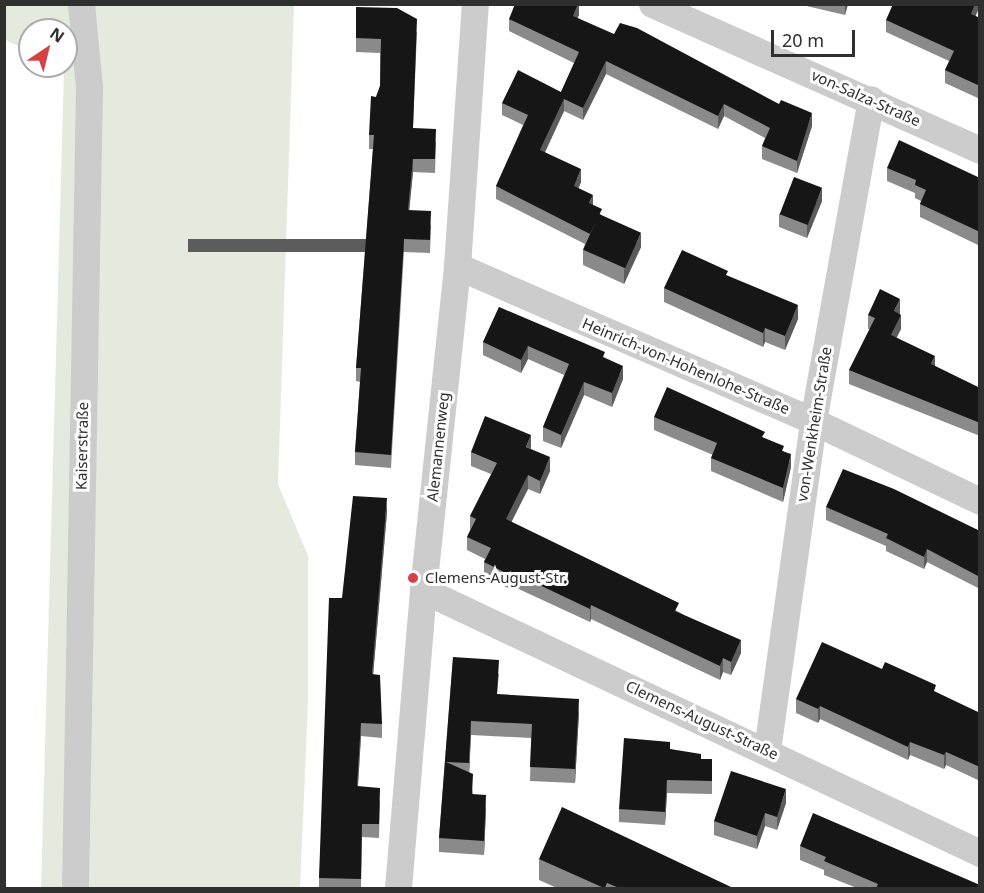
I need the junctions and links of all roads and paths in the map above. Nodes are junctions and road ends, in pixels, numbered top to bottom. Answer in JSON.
{"nodes":[{"id":1,"x":81,"y":4,"type":"edge"},
{"id":2,"x":475,"y":4,"type":"edge"},
{"id":3,"x":652,"y":4,"type":"edge"},
{"id":4,"x":871,"y":99,"type":"junction"},
{"id":5,"x":980,"y":150,"type":"edge"},
{"id":6,"x":457,"y":266,"type":"junction"},
{"id":7,"x":813,"y":421,"type":"junction"},
{"id":8,"x":980,"y":501,"type":"edge"},
{"id":9,"x":423,"y":590,"type":"junction"},
{"id":10,"x":767,"y":750,"type":"junction"},
{"id":11,"x":980,"y":853,"type":"edge"},
{"id":12,"x":75,"y":888,"type":"edge"},
{"id":13,"x":398,"y":888,"type":"edge"}],
"edges":[{"from":1,"to":12,"type":"street","name":"Kaiserstraße"},
{"from":2,"to":6,"type":"street","name":"Alemannenweg"},
{"from":3,"to":4,"type":"street","name":"von-Salza-Straße"},
{"from":4,"to":5,"type":"street","name":"von-Salza-Straße"},
{"from":4,"to":7,"type":"street","name":"von-Wenkheim-Straße"},
{"from":6,"to":7,"type":"street","name":"Heinrich-von-Hohenlohe-Straße"},
{"from":6,"to":9,"type":"street","name":"Alemannenweg"},
{"from":7,"to":8,"type":"street","name":"Heinrich-von-Hohenlohe-Straße"},
{"from":7,"to":10,"type":"street","name":"von-Wenkheim-Straße"},
{"from":9,"to":10,"type":"street","name":"Clemens-August-Straße"},
{"from":9,"to":13,"type":"street","name":"Alemannenweg"},
{"from":10,"to":11,"type":"street","name":"Clemens-August-Straße"}]}
